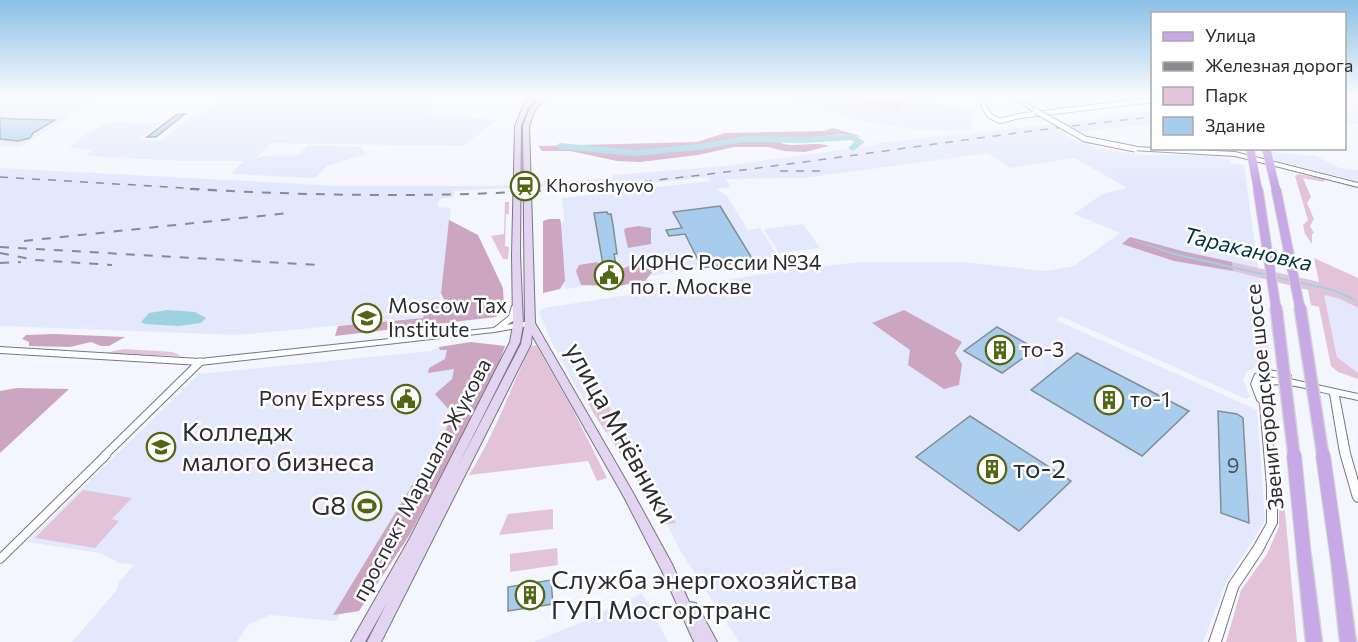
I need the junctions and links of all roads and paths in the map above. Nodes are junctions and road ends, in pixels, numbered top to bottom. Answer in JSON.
{"nodes":[{"id":1,"x":518,"y":126,"type":"edge"},
{"id":2,"x":526,"y":126,"type":"edge"},
{"id":3,"x":1062,"y":126,"type":"edge"},
{"id":4,"x":1151,"y":150,"type":"edge"},
{"id":5,"x":1153,"y":150,"type":"edge"},
{"id":6,"x":1250,"y":150,"type":"edge"},
{"id":7,"x":1266,"y":150,"type":"edge"},
{"id":8,"x":1358,"y":184,"type":"edge"},
{"id":9,"x":516,"y":307,"type":"junction"},
{"id":10,"x":525,"y":327,"type":"junction"},
{"id":11,"x":494,"y":330,"type":"junction"},
{"id":12,"x":546,"y":346,"type":"junction"},
{"id":13,"x":524,"y":350,"type":"junction"},
{"id":14,"x":0,"y":351,"type":"edge"},
{"id":15,"x":200,"y":362,"type":"junction"},
{"id":16,"x":1334,"y":392,"type":"junction"},
{"id":17,"x":1358,"y":397,"type":"edge"},
{"id":18,"x":1358,"y":498,"type":"edge"},
{"id":19,"x":0,"y":559,"type":"edge"},
{"id":20,"x":667,"y":568,"type":"junction"},
{"id":21,"x":1341,"y":586,"type":"junction"},
{"id":22,"x":692,"y":608,"type":"junction"},
{"id":23,"x":358,"y":642,"type":"edge"},
{"id":24,"x":374,"y":642,"type":"edge"},
{"id":25,"x":701,"y":642,"type":"edge"},
{"id":26,"x":710,"y":642,"type":"edge"},
{"id":27,"x":716,"y":642,"type":"edge"},
{"id":28,"x":1215,"y":642,"type":"edge"},
{"id":29,"x":1314,"y":642,"type":"edge"},
{"id":30,"x":1348,"y":642,"type":"edge"},
{"id":31,"x":1357,"y":642,"type":"edge"}],
"edges":[{"from":1,"to":9,"type":"main road","name":"проспект Маршала Жукова"},
{"from":2,"to":10,"type":"main road","name":"проспект Маршала Жукова"},
{"from":3,"to":4,"type":"street","bridge":true},
{"from":5,"to":8,"type":"street","bridge":true},
{"from":6,"to":29,"type":"main road","name":"Звенигородское шоссе","bridge":true},
{"from":7,"to":21,"type":"main road","name":"Звенигородское шоссе","bridge":true},
{"from":9,"to":10,"type":"main road","name":"проспект Маршала Жукова"},
{"from":9,"to":11,"type":"street"},
{"from":10,"to":11,"type":"street"},
{"from":10,"to":12,"type":"main road"},
{"from":10,"to":13,"type":"main road","name":"проспект Маршала Жукова"},
{"from":10,"to":23,"type":"main road","name":"проспект Маршала Жукова"},
{"from":11,"to":15,"type":"street"},
{"from":12,"to":13,"type":"main road"},
{"from":12,"to":20,"type":"main road","name":"улица Мнёвники"},
{"from":13,"to":24,"type":"main road","name":"проспект Маршала Жукова"},
{"from":14,"to":15,"type":"street"},
{"from":15,"to":19,"type":"street"},
{"from":16,"to":17,"type":"street"},
{"from":16,"to":18,"type":"street"},
{"from":16,"to":28,"type":"street"},
{"from":20,"to":22,"type":"main road","name":"улица Мнёвники"},
{"from":20,"to":25,"type":"main road","name":"улица Мнёвники"},
{"from":21,"to":30,"type":"main road","name":"Звенигородское шоссе"},
{"from":21,"to":31,"type":"street","name":"Звенигородское шоссе"},
{"from":22,"to":26,"type":"main road","name":"улица Мнёвники"},
{"from":22,"to":27,"type":"main road","name":"улица Мнёвники"}]}
